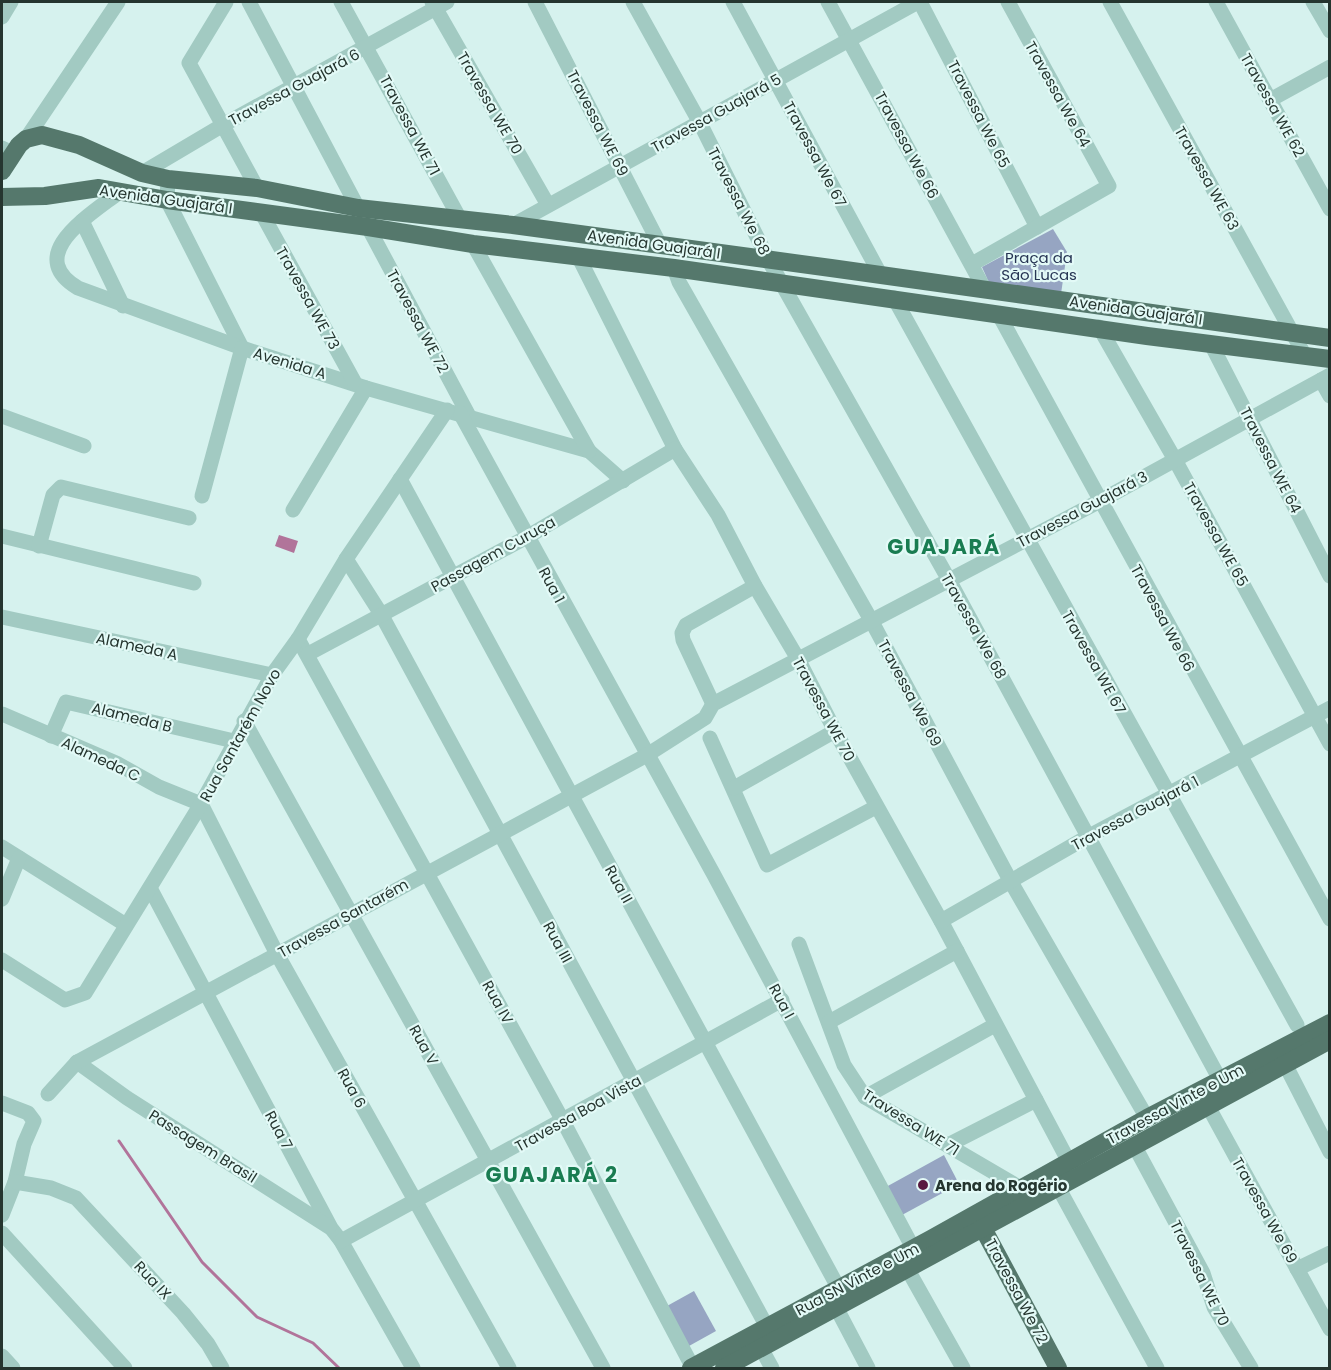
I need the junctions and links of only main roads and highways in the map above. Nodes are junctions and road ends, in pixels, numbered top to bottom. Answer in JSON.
{"nodes":[{"id":1,"x":7,"y":151,"type":"edge"},
{"id":2,"x":2,"y":171,"type":"edge"},
{"id":3,"x":2,"y":197,"type":"edge"},
{"id":4,"x":1329,"y":338,"type":"edge"},
{"id":5,"x":1329,"y":359,"type":"edge"},
{"id":6,"x":1329,"y":1023,"type":"edge"},
{"id":7,"x":1329,"y":1040,"type":"edge"},
{"id":8,"x":1262,"y":1067,"type":"junction"},
{"id":9,"x":1173,"y":1114,"type":"junction"},
{"id":10,"x":1030,"y":1193,"type":"junction"},
{"id":11,"x":979,"y":1221,"type":"junction"},
{"id":12,"x":692,"y":1368,"type":"edge"},
{"id":13,"x":724,"y":1368,"type":"edge"},
{"id":14,"x":1058,"y":1368,"type":"edge"}],
"edges":[{"from":1,"to":2,"type":"main road"},
{"from":1,"to":4,"type":"main road","name":"Avenida Guajará I"},
{"from":3,"to":5,"type":"main road","name":"Avenida Guajará I"},
{"from":6,"to":8,"type":"main road","name":"Travessa Vinte e Um"},
{"from":7,"to":8,"type":"main road","name":"Travessa Vinte e Um"},
{"from":8,"to":9,"type":"main road","name":"Travessa Vinte e Um"},
{"from":9,"to":10,"type":"main road","name":"Travessa Vinte e Um"},
{"from":9,"to":10,"type":"main road","name":"Travessa Vinte e Um"},
{"from":10,"to":11,"type":"main road","name":"Rua SN Vinte e Um"},
{"from":11,"to":12,"type":"main road","name":"Rua SN Vinte e Um"},
{"from":11,"to":13,"type":"main road","name":"Rua SN Vinte e Um"},
{"from":11,"to":14,"type":"main road","name":"Travessa We 72"}]}
